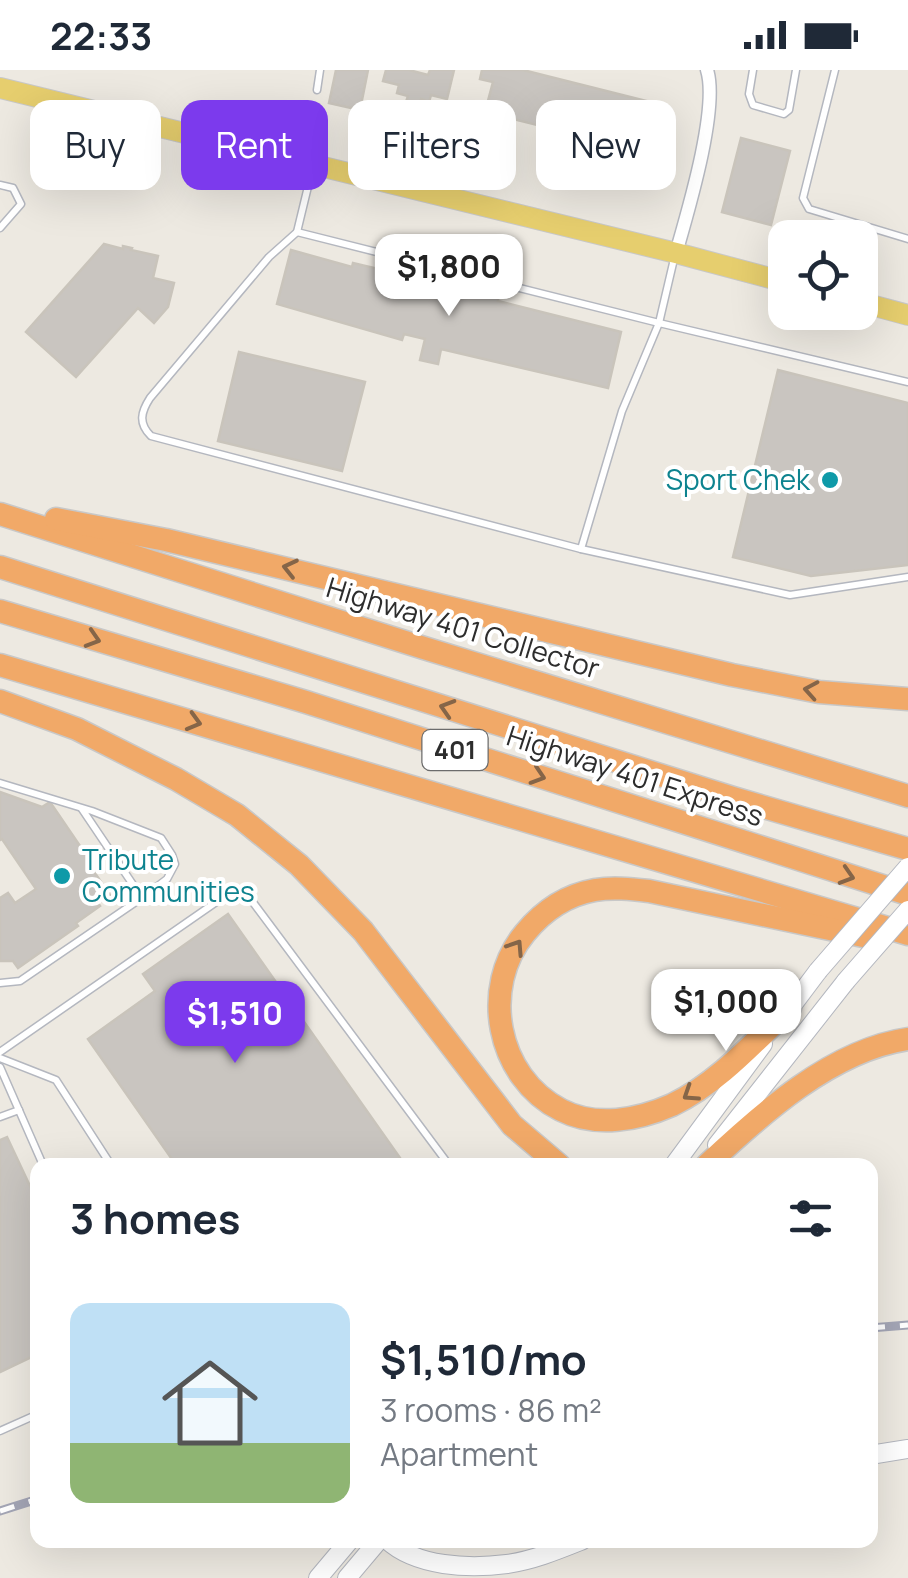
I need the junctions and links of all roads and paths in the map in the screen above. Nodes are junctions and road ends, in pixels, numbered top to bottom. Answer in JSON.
{"nodes":[{"id":1,"x":320,"y":70,"type":"edge"},
{"id":2,"x":707,"y":70,"type":"edge"},
{"id":3,"x":753,"y":70,"type":"edge"},
{"id":4,"x":796,"y":70,"type":"edge"},
{"id":5,"x":835,"y":70,"type":"edge"},
{"id":6,"x":0,"y":88,"type":"edge"},
{"id":7,"x":316,"y":90,"type":"dead end"},
{"id":8,"x":181,"y":132,"type":"edge"},
{"id":9,"x":328,"y":168,"type":"edge"},
{"id":10,"x":0,"y":185,"type":"edge"},
{"id":11,"x":307,"y":190,"type":"edge"},
{"id":12,"x":0,"y":228,"type":"edge"},
{"id":13,"x":297,"y":232,"type":"junction"},
{"id":14,"x":908,"y":238,"type":"edge"},
{"id":15,"x":676,"y":252,"type":"junction"},
{"id":16,"x":768,"y":277,"type":"edge"},
{"id":17,"x":878,"y":307,"type":"edge"},
{"id":18,"x":908,"y":315,"type":"edge"},
{"id":19,"x":658,"y":323,"type":"junction"},
{"id":20,"x":908,"y":382,"type":"edge"},
{"id":21,"x":0,"y":511,"type":"edge"},
{"id":22,"x":581,"y":549,"type":"junction"},
{"id":23,"x":0,"y":566,"type":"edge"},
{"id":24,"x":908,"y":577,"type":"edge"},
{"id":25,"x":0,"y":611,"type":"edge"},
{"id":26,"x":0,"y":665,"type":"edge"},
{"id":27,"x":908,"y":699,"type":"edge"},
{"id":28,"x":0,"y":701,"type":"edge"},
{"id":29,"x":0,"y":783,"type":"edge"},
{"id":30,"x":908,"y":796,"type":"edge"},
{"id":31,"x":82,"y":808,"type":"junction"},
{"id":32,"x":908,"y":850,"type":"edge"},
{"id":33,"x":908,"y":867,"type":"edge"},
{"id":34,"x":908,"y":894,"type":"edge"},
{"id":35,"x":142,"y":898,"type":"junction"},
{"id":36,"x":908,"y":910,"type":"edge"},
{"id":37,"x":908,"y":934,"type":"edge"},
{"id":38,"x":908,"y":942,"type":"edge"},
{"id":39,"x":0,"y":983,"type":"edge"},
{"id":40,"x":0,"y":996,"type":"edge"},
{"id":41,"x":790,"y":1008,"type":"junction"},
{"id":42,"x":908,"y":1039,"type":"edge"},
{"id":43,"x":0,"y":1055,"type":"edge"},
{"id":44,"x":0,"y":1067,"type":"edge"},
{"id":45,"x":19,"y":1110,"type":"junction"},
{"id":46,"x":0,"y":1116,"type":"edge"},
{"id":47,"x":40,"y":1158,"type":"edge"},
{"id":48,"x":106,"y":1158,"type":"edge"},
{"id":49,"x":443,"y":1158,"type":"edge"},
{"id":50,"x":551,"y":1158,"type":"edge"},
{"id":51,"x":679,"y":1158,"type":"edge"},
{"id":52,"x":709,"y":1158,"type":"edge"},
{"id":53,"x":712,"y":1158,"type":"edge"},
{"id":54,"x":30,"y":1418,"type":"edge"},
{"id":55,"x":0,"y":1431,"type":"edge"},
{"id":56,"x":908,"y":1449,"type":"edge"},
{"id":57,"x":878,"y":1454,"type":"edge"},
{"id":58,"x":343,"y":1548,"type":"edge"},
{"id":59,"x":372,"y":1548,"type":"edge"},
{"id":60,"x":396,"y":1548,"type":"edge"},
{"id":61,"x":562,"y":1548,"type":"edge"},
{"id":62,"x":318,"y":1578,"type":"edge"},
{"id":63,"x":346,"y":1578,"type":"edge"}],
"edges":[{"from":1,"to":7,"type":"lane"},
{"from":2,"to":15,"type":"street"},
{"from":3,"to":4,"type":"lane"},
{"from":5,"to":14,"type":"lane"},
{"from":6,"to":8,"type":"main road"},
{"from":9,"to":15,"type":"main road"},
{"from":10,"to":12,"type":"lane"},
{"from":11,"to":13,"type":"lane"},
{"from":13,"to":19,"type":"lane"},
{"from":13,"to":22,"type":"lane"},
{"from":15,"to":16,"type":"main road"},
{"from":15,"to":19,"type":"lane"},
{"from":17,"to":18,"type":"main road"},
{"from":19,"to":20,"type":"lane"},
{"from":19,"to":22,"type":"lane"},
{"from":27,"to":21,"type":"highway","one_way":true},
{"from":21,"to":30,"type":"highway","name":"Highway 401 Collector"},
{"from":22,"to":24,"type":"lane"},
{"from":32,"to":23,"type":"highway","name":"Highway 401 Express","number":"401","one_way":true},
{"from":25,"to":34,"type":"highway","name":"Highway 401 Express","number":"401","one_way":true},
{"from":26,"to":37,"type":"highway","number":"401","one_way":true},
{"from":28,"to":50,"type":"highway"},
{"from":29,"to":31,"type":"lane"},
{"from":31,"to":35,"type":"lane"},
{"from":31,"to":35,"type":"lane"},
{"from":33,"to":41,"type":"main road","bridge":true},
{"from":35,"to":39,"type":"lane"},
{"from":36,"to":52,"type":"main road","bridge":true},
{"from":41,"to":38,"type":"highway","one_way":true},
{"from":39,"to":40,"type":"lane"},
{"from":41,"to":51,"type":"main road"},
{"from":42,"to":53,"type":"highway"},
{"from":43,"to":48,"type":"lane"},
{"from":43,"to":49,"type":"lane"},
{"from":44,"to":45,"type":"lane"},
{"from":45,"to":46,"type":"lane"},
{"from":45,"to":47,"type":"lane"},
{"from":54,"to":55,"type":"lane"},
{"from":56,"to":57,"type":"main road"},
{"from":58,"to":62,"type":"main road"},
{"from":59,"to":63,"type":"main road"},
{"from":60,"to":61,"type":"main road"}]}
